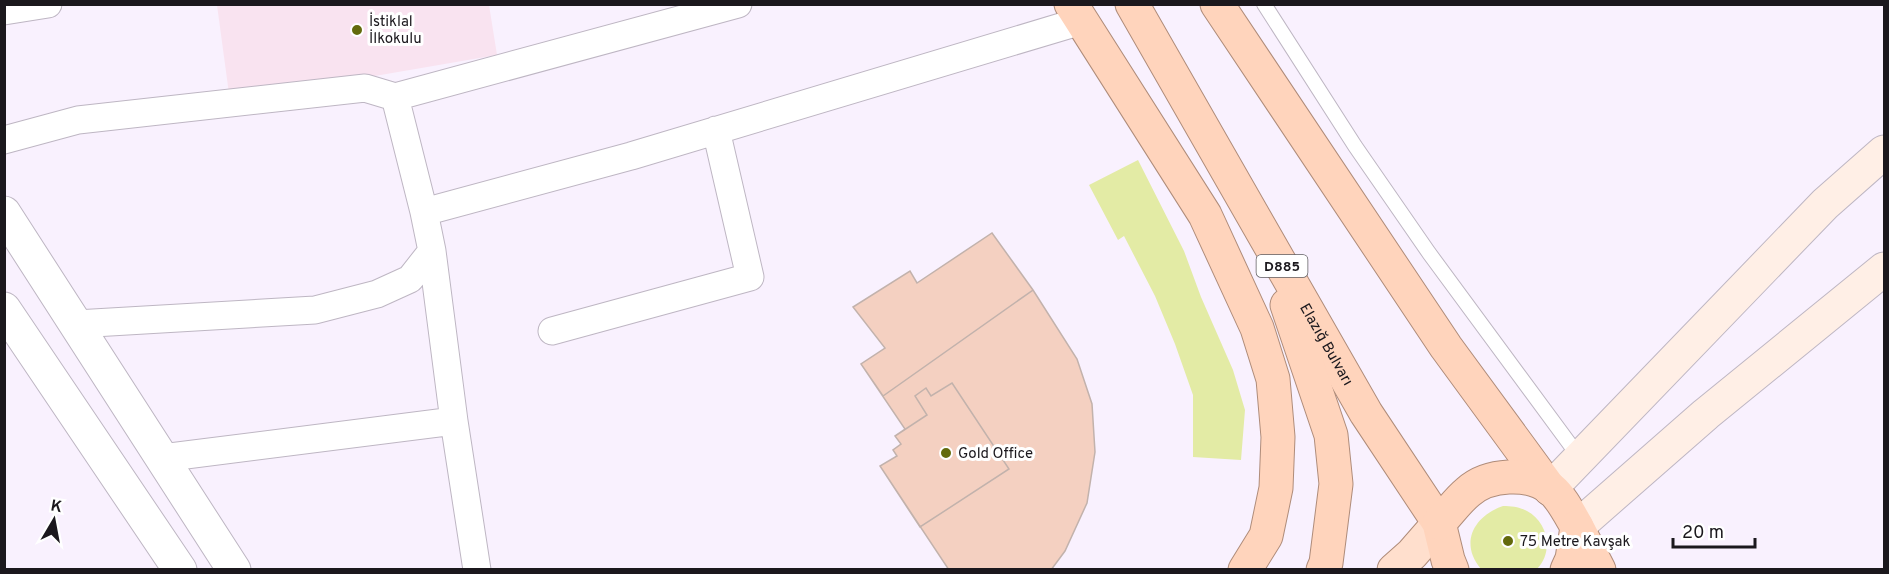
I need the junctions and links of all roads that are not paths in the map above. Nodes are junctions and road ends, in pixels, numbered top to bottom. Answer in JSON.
{"nodes":[{"id":1,"x":48,"y":4,"type":"edge"},
{"id":2,"x":738,"y":4,"type":"edge"},
{"id":3,"x":1132,"y":4,"type":"edge"},
{"id":4,"x":1217,"y":4,"type":"edge"},
{"id":5,"x":1263,"y":4,"type":"edge"},
{"id":6,"x":4,"y":12,"type":"edge"},
{"id":7,"x":1076,"y":13,"type":"edge"},
{"id":8,"x":395,"y":97,"type":"junction"},
{"id":9,"x":716,"y":130,"type":"junction"},
{"id":10,"x":4,"y":140,"type":"edge"},
{"id":11,"x":1884,"y":152,"type":"edge"},
{"id":12,"x":424,"y":212,"type":"junction"},
{"id":13,"x":4,"y":213,"type":"edge"},
{"id":14,"x":1259,"y":227,"type":"junction"},
{"id":15,"x":432,"y":252,"type":"junction"},
{"id":16,"x":1884,"y":270,"type":"edge"},
{"id":17,"x":9,"y":323,"type":"edge"},
{"id":18,"x":76,"y":324,"type":"junction"},
{"id":19,"x":552,"y":331,"type":"dead end"},
{"id":20,"x":454,"y":421,"type":"junction"},
{"id":21,"x":162,"y":458,"type":"junction"},
{"id":22,"x":1580,"y":458,"type":"junction"},
{"id":23,"x":1550,"y":489,"type":"junction"},
{"id":24,"x":1439,"y":523,"type":"junction"},
{"id":25,"x":1577,"y":527,"type":"junction"},
{"id":26,"x":180,"y":570,"type":"edge"},
{"id":27,"x":234,"y":570,"type":"edge"},
{"id":28,"x":477,"y":570,"type":"edge"},
{"id":29,"x":1245,"y":570,"type":"edge"},
{"id":30,"x":1323,"y":570,"type":"edge"},
{"id":31,"x":1394,"y":570,"type":"edge"},
{"id":32,"x":1452,"y":570,"type":"edge"},
{"id":33,"x":1567,"y":570,"type":"edge"},
{"id":34,"x":1599,"y":570,"type":"edge"}],
"edges":[{"from":1,"to":6,"type":"street"},
{"from":2,"to":8,"type":"street"},
{"from":3,"to":14,"type":"highway","name":"Elazığ Bulvarı","number":"D885"},
{"from":4,"to":23,"type":"highway"},
{"from":5,"to":22,"type":"lane"},
{"from":7,"to":9,"type":"street"},
{"from":7,"to":29,"type":"highway"},
{"from":8,"to":10,"type":"street"},
{"from":8,"to":12,"type":"street"},
{"from":9,"to":12,"type":"street"},
{"from":9,"to":19,"type":"street"},
{"from":11,"to":22,"type":"main road"},
{"from":12,"to":15,"type":"street"},
{"from":13,"to":18,"type":"street"},
{"from":14,"to":24,"type":"highway","name":"Elazığ Bulvarı","number":"D885"},
{"from":14,"to":30,"type":"highway"},
{"from":15,"to":18,"type":"street"},
{"from":15,"to":20,"type":"street"},
{"from":16,"to":25,"type":"main road"},
{"from":17,"to":26,"type":"street"},
{"from":18,"to":21,"type":"street"},
{"from":20,"to":21,"type":"street"},
{"from":20,"to":28,"type":"street"},
{"from":21,"to":27,"type":"street"},
{"from":22,"to":23,"type":"main road"},
{"from":23,"to":24,"type":"highway"},
{"from":23,"to":25,"type":"highway"},
{"from":24,"to":31,"type":"main road"},
{"from":24,"to":32,"type":"highway","name":"Elazığ Bulvarı"},
{"from":25,"to":33,"type":"highway"},
{"from":25,"to":34,"type":"highway"}]}
